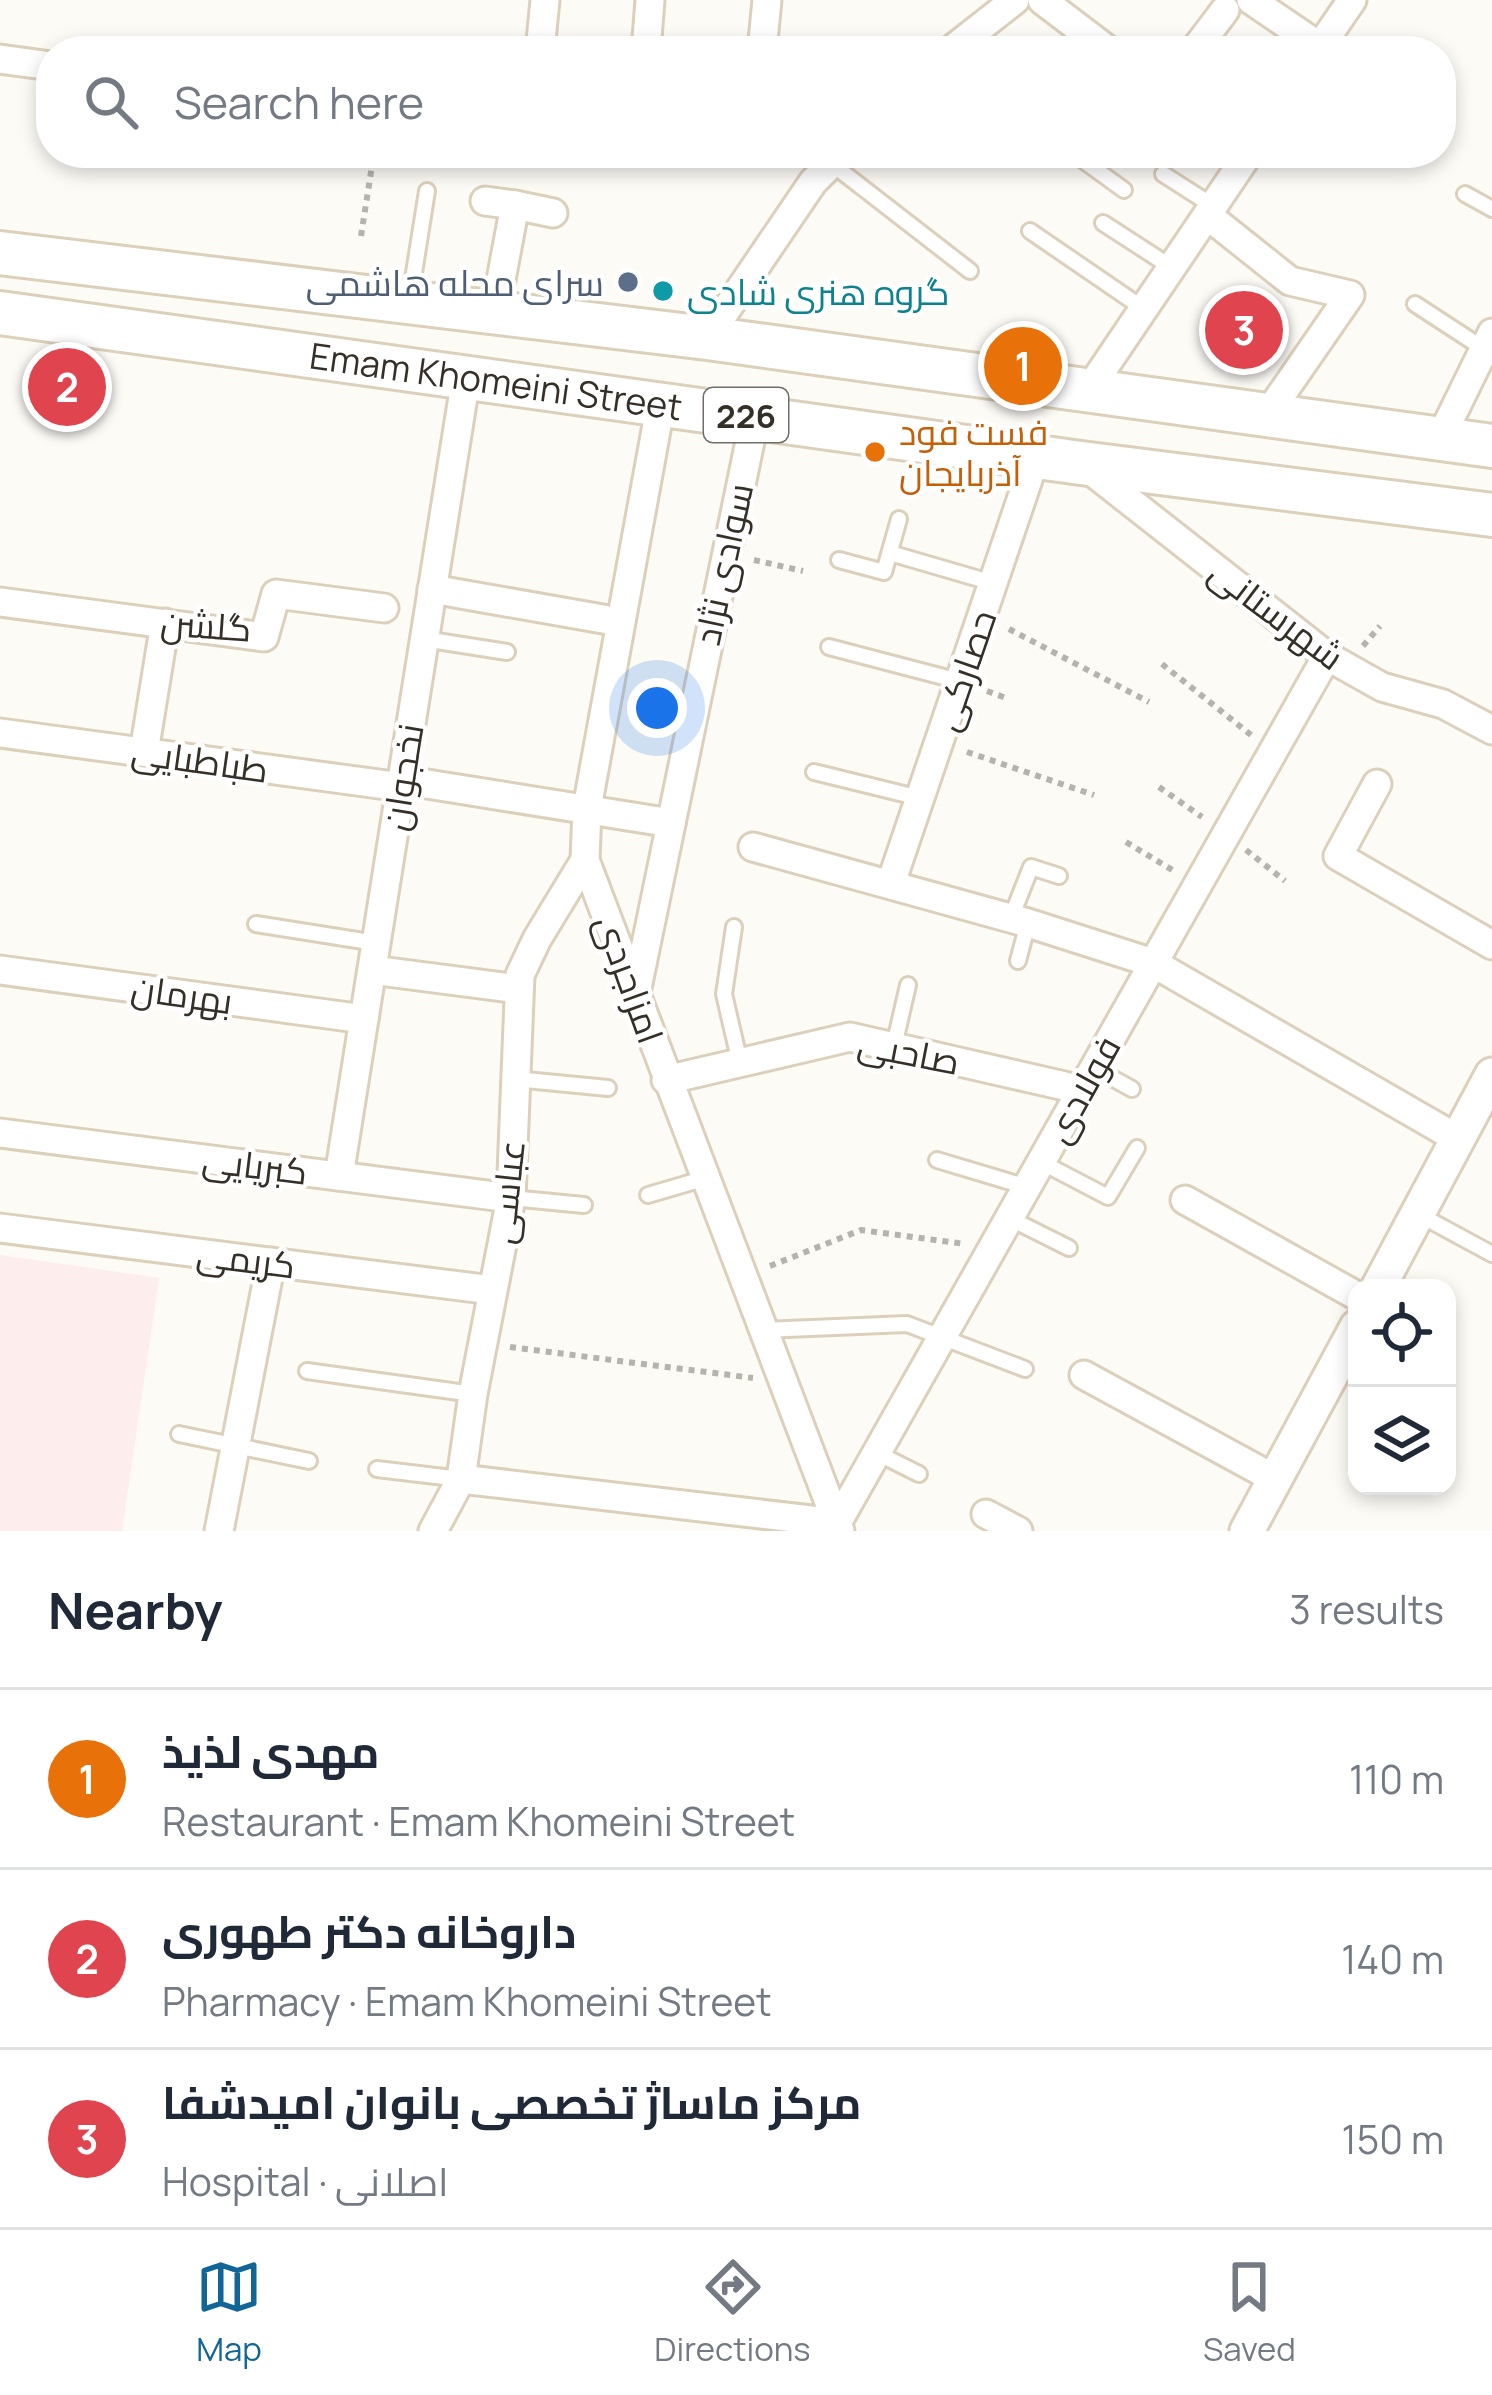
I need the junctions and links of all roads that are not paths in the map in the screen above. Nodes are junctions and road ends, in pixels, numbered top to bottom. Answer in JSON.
{"nodes":[{"id":1,"x":545,"y":0,"type":"edge"},
{"id":2,"x":650,"y":0,"type":"edge"},
{"id":3,"x":767,"y":0,"type":"edge"},
{"id":4,"x":1015,"y":0,"type":"edge"},
{"id":5,"x":1042,"y":0,"type":"edge"},
{"id":6,"x":1352,"y":0,"type":"edge"},
{"id":7,"x":1238,"y":5,"type":"edge"},
{"id":8,"x":541,"y":36,"type":"edge"},
{"id":9,"x":647,"y":36,"type":"edge"},
{"id":10,"x":763,"y":36,"type":"edge"},
{"id":11,"x":969,"y":36,"type":"edge"},
{"id":12,"x":1089,"y":36,"type":"edge"},
{"id":13,"x":1208,"y":36,"type":"edge"},
{"id":14,"x":1295,"y":36,"type":"edge"},
{"id":15,"x":1330,"y":36,"type":"edge"},
{"id":16,"x":0,"y":59,"type":"edge"},
{"id":17,"x":36,"y":64,"type":"edge"},
{"id":18,"x":827,"y":168,"type":"edge"},
{"id":19,"x":848,"y":168,"type":"edge"},
{"id":20,"x":1094,"y":168,"type":"edge"},
{"id":21,"x":1239,"y":168,"type":"edge"},
{"id":22,"x":1163,"y":174,"type":"dead end"},
{"id":23,"x":1124,"y":190,"type":"dead end"},
{"id":24,"x":428,"y":191,"type":"dead end"},
{"id":25,"x":1465,"y":194,"type":"dead end"},
{"id":26,"x":485,"y":200,"type":"dead end"},
{"id":27,"x":515,"y":205,"type":"junction"},
{"id":28,"x":1492,"y":209,"type":"edge"},
{"id":29,"x":1210,"y":210,"type":"junction"},
{"id":30,"x":553,"y":213,"type":"dead end"},
{"id":31,"x":1103,"y":223,"type":"dead end"},
{"id":32,"x":1030,"y":231,"type":"dead end"},
{"id":33,"x":0,"y":253,"type":"edge"},
{"id":34,"x":1172,"y":267,"type":"junction"},
{"id":35,"x":970,"y":271,"type":"dead end"},
{"id":36,"x":410,"y":303,"type":"junction"},
{"id":37,"x":1415,"y":304,"type":"dead end"},
{"id":38,"x":1144,"y":309,"type":"junction"},
{"id":39,"x":495,"y":312,"type":"junction"},
{"id":40,"x":0,"y":313,"type":"edge"},
{"id":41,"x":707,"y":338,"type":"junction"},
{"id":42,"x":1490,"y":339,"type":"edge"},
{"id":43,"x":466,"y":378,"type":"junction"},
{"id":44,"x":1088,"y":391,"type":"junction"},
{"id":45,"x":661,"y":404,"type":"junction"},
{"id":46,"x":1267,"y":415,"type":"junction"},
{"id":47,"x":754,"y":417,"type":"junction"},
{"id":48,"x":1439,"y":439,"type":"junction"},
{"id":49,"x":1492,"y":446,"type":"edge"},
{"id":50,"x":1036,"y":456,"type":"junction"},
{"id":51,"x":1082,"y":463,"type":"junction"},
{"id":52,"x":1492,"y":514,"type":"edge"},
{"id":53,"x":899,"y":519,"type":"dead end"},
{"id":54,"x":890,"y":553,"type":"junction"},
{"id":55,"x":839,"y":560,"type":"dead end"},
{"id":56,"x":993,"y":583,"type":"junction"},
{"id":57,"x":432,"y":589,"type":"junction"},
{"id":58,"x":0,"y":602,"type":"edge"},
{"id":59,"x":384,"y":608,"type":"dead end"},
{"id":60,"x":620,"y":622,"type":"junction"},
{"id":61,"x":165,"y":623,"type":"junction"},
{"id":62,"x":424,"y":639,"type":"junction"},
{"id":63,"x":829,"y":647,"type":"dead end"},
{"id":64,"x":507,"y":652,"type":"dead end"},
{"id":65,"x":1327,"y":656,"type":"junction"},
{"id":66,"x":959,"y":681,"type":"junction"},
{"id":67,"x":1492,"y":730,"type":"edge"},
{"id":68,"x":0,"y":733,"type":"edge"},
{"id":69,"x":144,"y":752,"type":"junction"},
{"id":70,"x":814,"y":772,"type":"dead end"},
{"id":71,"x":401,"y":783,"type":"junction"},
{"id":72,"x":1377,"y":784,"type":"dead end"},
{"id":73,"x":920,"y":798,"type":"junction"},
{"id":74,"x":587,"y":808,"type":"junction"},
{"id":75,"x":671,"y":824,"type":"junction"},
{"id":76,"x":753,"y":847,"type":"dead end"},
{"id":77,"x":585,"y":860,"type":"junction"},
{"id":78,"x":1059,"y":876,"type":"dead end"},
{"id":79,"x":891,"y":884,"type":"junction"},
{"id":80,"x":1019,"y":921,"type":"junction"},
{"id":81,"x":256,"y":924,"type":"dead end"},
{"id":82,"x":734,"y":927,"type":"dead end"},
{"id":83,"x":1492,"y":945,"type":"edge"},
{"id":84,"x":374,"y":957,"type":"junction"},
{"id":85,"x":1018,"y":961,"type":"dead end"},
{"id":86,"x":1153,"y":963,"type":"junction"},
{"id":87,"x":0,"y":970,"type":"edge"},
{"id":88,"x":908,"y":985,"type":"dead end"},
{"id":89,"x":518,"y":989,"type":"junction"},
{"id":90,"x":636,"y":993,"type":"junction"},
{"id":91,"x":364,"y":1018,"type":"junction"},
{"id":92,"x":894,"y":1046,"type":"junction"},
{"id":93,"x":740,"y":1063,"type":"junction"},
{"id":94,"x":1492,"y":1076,"type":"edge"},
{"id":95,"x":515,"y":1079,"type":"junction"},
{"id":96,"x":666,"y":1079,"type":"junction"},
{"id":97,"x":1088,"y":1079,"type":"junction"},
{"id":98,"x":608,"y":1088,"type":"dead end"},
{"id":99,"x":1132,"y":1089,"type":"dead end"},
{"id":100,"x":0,"y":1133,"type":"edge"},
{"id":101,"x":1458,"y":1139,"type":"junction"},
{"id":102,"x":1137,"y":1148,"type":"dead end"},
{"id":103,"x":937,"y":1160,"type":"dead end"},
{"id":104,"x":1041,"y":1162,"type":"junction"},
{"id":105,"x":339,"y":1176,"type":"junction"},
{"id":106,"x":706,"y":1178,"type":"junction"},
{"id":107,"x":1027,"y":1187,"type":"junction"},
{"id":108,"x":648,"y":1195,"type":"dead end"},
{"id":109,"x":511,"y":1198,"type":"junction"},
{"id":110,"x":1185,"y":1200,"type":"dead end"},
{"id":111,"x":584,"y":1205,"type":"dead end"},
{"id":112,"x":1418,"y":1214,"type":"junction"},
{"id":113,"x":1010,"y":1218,"type":"junction"},
{"id":114,"x":0,"y":1228,"type":"edge"},
{"id":115,"x":1069,"y":1248,"type":"dead end"},
{"id":116,"x":1492,"y":1254,"type":"edge"},
{"id":117,"x":271,"y":1262,"type":"junction"},
{"id":118,"x":1383,"y":1279,"type":"edge"},
{"id":119,"x":492,"y":1290,"type":"junction"},
{"id":120,"x":1348,"y":1291,"type":"edge"},
{"id":121,"x":761,"y":1330,"type":"junction"},
{"id":122,"x":943,"y":1335,"type":"junction"},
{"id":123,"x":1348,"y":1352,"type":"edge"},
{"id":124,"x":1025,"y":1369,"type":"dead end"},
{"id":125,"x":307,"y":1371,"type":"dead end"},
{"id":126,"x":1084,"y":1375,"type":"dead end"},
{"id":127,"x":473,"y":1394,"type":"junction"},
{"id":128,"x":179,"y":1434,"type":"dead end"},
{"id":129,"x":236,"y":1443,"type":"junction"},
{"id":130,"x":877,"y":1454,"type":"junction"},
{"id":131,"x":310,"y":1461,"type":"dead end"},
{"id":132,"x":377,"y":1469,"type":"dead end"},
{"id":133,"x":919,"y":1474,"type":"dead end"},
{"id":134,"x":461,"y":1479,"type":"junction"},
{"id":135,"x":1275,"y":1479,"type":"junction"},
{"id":136,"x":986,"y":1514,"type":"dead end"},
{"id":137,"x":838,"y":1527,"type":"edge"},
{"id":138,"x":1249,"y":1530,"type":"edge"},
{"id":139,"x":218,"y":1531,"type":"edge"},
{"id":140,"x":433,"y":1531,"type":"edge"},
{"id":141,"x":1018,"y":1531,"type":"edge"}],
"edges":[{"from":1,"to":8,"type":"street"},
{"from":2,"to":9,"type":"street"},
{"from":3,"to":10,"type":"street"},
{"from":4,"to":11,"type":"street"},
{"from":5,"to":12,"type":"street"},
{"from":6,"to":15,"type":"street"},
{"from":7,"to":13,"type":"street"},
{"from":7,"to":14,"type":"street"},
{"from":16,"to":17,"type":"street"},
{"from":18,"to":41,"type":"street"},
{"from":19,"to":35,"type":"lane"},
{"from":20,"to":23,"type":"lane"},
{"from":21,"to":29,"type":"street"},
{"from":22,"to":29,"type":"lane"},
{"from":24,"to":36,"type":"lane"},
{"from":25,"to":28,"type":"lane"},
{"from":26,"to":27,"type":"street"},
{"from":27,"to":30,"type":"street"},
{"from":27,"to":39,"type":"street"},
{"from":29,"to":34,"type":"street"},
{"from":29,"to":46,"type":"street"},
{"from":31,"to":34,"type":"lane"},
{"from":32,"to":38,"type":"lane"},
{"from":33,"to":36,"type":"main road","name":"Emam Khomeini Street","number":"226"},
{"from":34,"to":38,"type":"street"},
{"from":36,"to":39,"type":"main road","name":"Emam Khomeini Street","number":"226"},
{"from":37,"to":42,"type":"lane"},
{"from":38,"to":44,"type":"street"},
{"from":39,"to":41,"type":"main road","name":"Emam Khomeini Street","number":"226"},
{"from":40,"to":43,"type":"main road","name":"Emam Khomeini Street","number":"226"},
{"from":41,"to":44,"type":"main road","name":"Emam Khomeini Street","number":"226"},
{"from":42,"to":48,"type":"street"},
{"from":43,"to":45,"type":"main road","name":"Emam Khomeini Street","number":"226"},
{"from":43,"to":57,"type":"street","name":"نخجوان"},
{"from":44,"to":46,"type":"main road","name":"Emam Khomeini Street","number":"226"},
{"from":45,"to":47,"type":"main road","name":"Emam Khomeini Street","number":"226"},
{"from":45,"to":60,"type":"street","name":"امزاجردی"},
{"from":46,"to":48,"type":"main road","name":"Emam Khomeini Street","number":"226"},
{"from":47,"to":50,"type":"main road","name":"Emam Khomeini Street","number":"226"},
{"from":47,"to":75,"type":"street","name":"سوادی نژاد"},
{"from":48,"to":49,"type":"main road","name":"Emam Khomeini Street","number":"226"},
{"from":50,"to":51,"type":"main road","name":"Emam Khomeini Street","number":"226"},
{"from":50,"to":56,"type":"street","name":"حصارکی"},
{"from":51,"to":52,"type":"main road","name":"Emam Khomeini Street","number":"226"},
{"from":51,"to":65,"type":"street","name":"شهرستانی"},
{"from":53,"to":54,"type":"lane"},
{"from":54,"to":55,"type":"lane"},
{"from":54,"to":56,"type":"lane"},
{"from":56,"to":66,"type":"street","name":"حصارکی"},
{"from":57,"to":60,"type":"street"},
{"from":57,"to":62,"type":"street","name":"نخجوان"},
{"from":58,"to":61,"type":"street","name":"گلشن"},
{"from":59,"to":61,"type":"street","name":"گلشن"},
{"from":60,"to":74,"type":"street","name":"امزاجردی"},
{"from":61,"to":69,"type":"street"},
{"from":62,"to":64,"type":"lane"},
{"from":62,"to":71,"type":"street","name":"نخجوان"},
{"from":63,"to":66,"type":"lane"},
{"from":65,"to":67,"type":"street","name":"شهرستانی"},
{"from":65,"to":86,"type":"street","name":"فولادی"},
{"from":66,"to":73,"type":"street","name":"حصارکی"},
{"from":68,"to":69,"type":"street","name":"طباطبایی"},
{"from":69,"to":71,"type":"street","name":"طباطبایی"},
{"from":70,"to":73,"type":"lane"},
{"from":71,"to":74,"type":"street","name":"طباطبایی"},
{"from":71,"to":84,"type":"street","name":"نخجوان"},
{"from":72,"to":83,"type":"street"},
{"from":73,"to":79,"type":"street","name":"حصارکی"},
{"from":74,"to":75,"type":"street","name":"طباطبایی"},
{"from":74,"to":77,"type":"street","name":"امزاجردی"},
{"from":75,"to":90,"type":"street","name":"سوادی نژاد"},
{"from":76,"to":79,"type":"street"},
{"from":77,"to":89,"type":"street","name":"عباسی"},
{"from":77,"to":90,"type":"street","name":"امزاجردی"},
{"from":78,"to":80,"type":"lane"},
{"from":79,"to":80,"type":"street"},
{"from":80,"to":85,"type":"lane"},
{"from":80,"to":86,"type":"street"},
{"from":81,"to":84,"type":"lane"},
{"from":82,"to":93,"type":"lane"},
{"from":84,"to":89,"type":"street"},
{"from":84,"to":91,"type":"street","name":"نخجوان"},
{"from":86,"to":97,"type":"street","name":"فولادی"},
{"from":86,"to":101,"type":"street"},
{"from":87,"to":91,"type":"street","name":"بهرمان"},
{"from":88,"to":92,"type":"lane"},
{"from":89,"to":95,"type":"street","name":"عباسی"},
{"from":90,"to":96,"type":"street","name":"امزاجردی"},
{"from":91,"to":105,"type":"street","name":"نخجوان"},
{"from":92,"to":93,"type":"street","name":"صاحبی"},
{"from":92,"to":97,"type":"street","name":"صاحبی"},
{"from":93,"to":96,"type":"street","name":"صاحبی"},
{"from":94,"to":101,"type":"street"},
{"from":95,"to":98,"type":"lane"},
{"from":95,"to":109,"type":"street","name":"عباسی"},
{"from":96,"to":106,"type":"street","name":"امزاجردی"},
{"from":97,"to":99,"type":"lane"},
{"from":97,"to":104,"type":"street","name":"فولادی"},
{"from":100,"to":105,"type":"street","name":"کبریایی"},
{"from":101,"to":112,"type":"street"},
{"from":102,"to":104,"type":"lane"},
{"from":103,"to":107,"type":"lane"},
{"from":104,"to":107,"type":"street","name":"فولادی"},
{"from":105,"to":109,"type":"street","name":"کبریایی"},
{"from":106,"to":108,"type":"lane"},
{"from":106,"to":121,"type":"street","name":"امزاجردی"},
{"from":107,"to":113,"type":"street","name":"فولادی"},
{"from":109,"to":111,"type":"lane"},
{"from":109,"to":119,"type":"street","name":"عباسی"},
{"from":110,"to":120,"type":"street"},
{"from":112,"to":116,"type":"lane"},
{"from":112,"to":118,"type":"street"},
{"from":113,"to":115,"type":"lane"},
{"from":113,"to":122,"type":"street","name":"فولادی"},
{"from":114,"to":117,"type":"street","name":"کریمی"},
{"from":117,"to":119,"type":"street","name":"کریمی"},
{"from":117,"to":129,"type":"street"},
{"from":119,"to":127,"type":"street","name":"عباسی"},
{"from":121,"to":122,"type":"lane"},
{"from":121,"to":137,"type":"street","name":"امزاجردی"},
{"from":122,"to":124,"type":"lane"},
{"from":122,"to":130,"type":"street","name":"فولادی"},
{"from":123,"to":135,"type":"street"},
{"from":125,"to":127,"type":"lane"},
{"from":126,"to":135,"type":"street"},
{"from":127,"to":134,"type":"street","name":"عباسی"},
{"from":128,"to":129,"type":"lane"},
{"from":129,"to":131,"type":"lane"},
{"from":129,"to":139,"type":"street"},
{"from":130,"to":133,"type":"lane"},
{"from":130,"to":137,"type":"street","name":"فولادی"},
{"from":132,"to":134,"type":"lane"},
{"from":134,"to":137,"type":"street"},
{"from":134,"to":140,"type":"street","name":"عباسی"},
{"from":135,"to":138,"type":"street"},
{"from":136,"to":141,"type":"street"}]}
